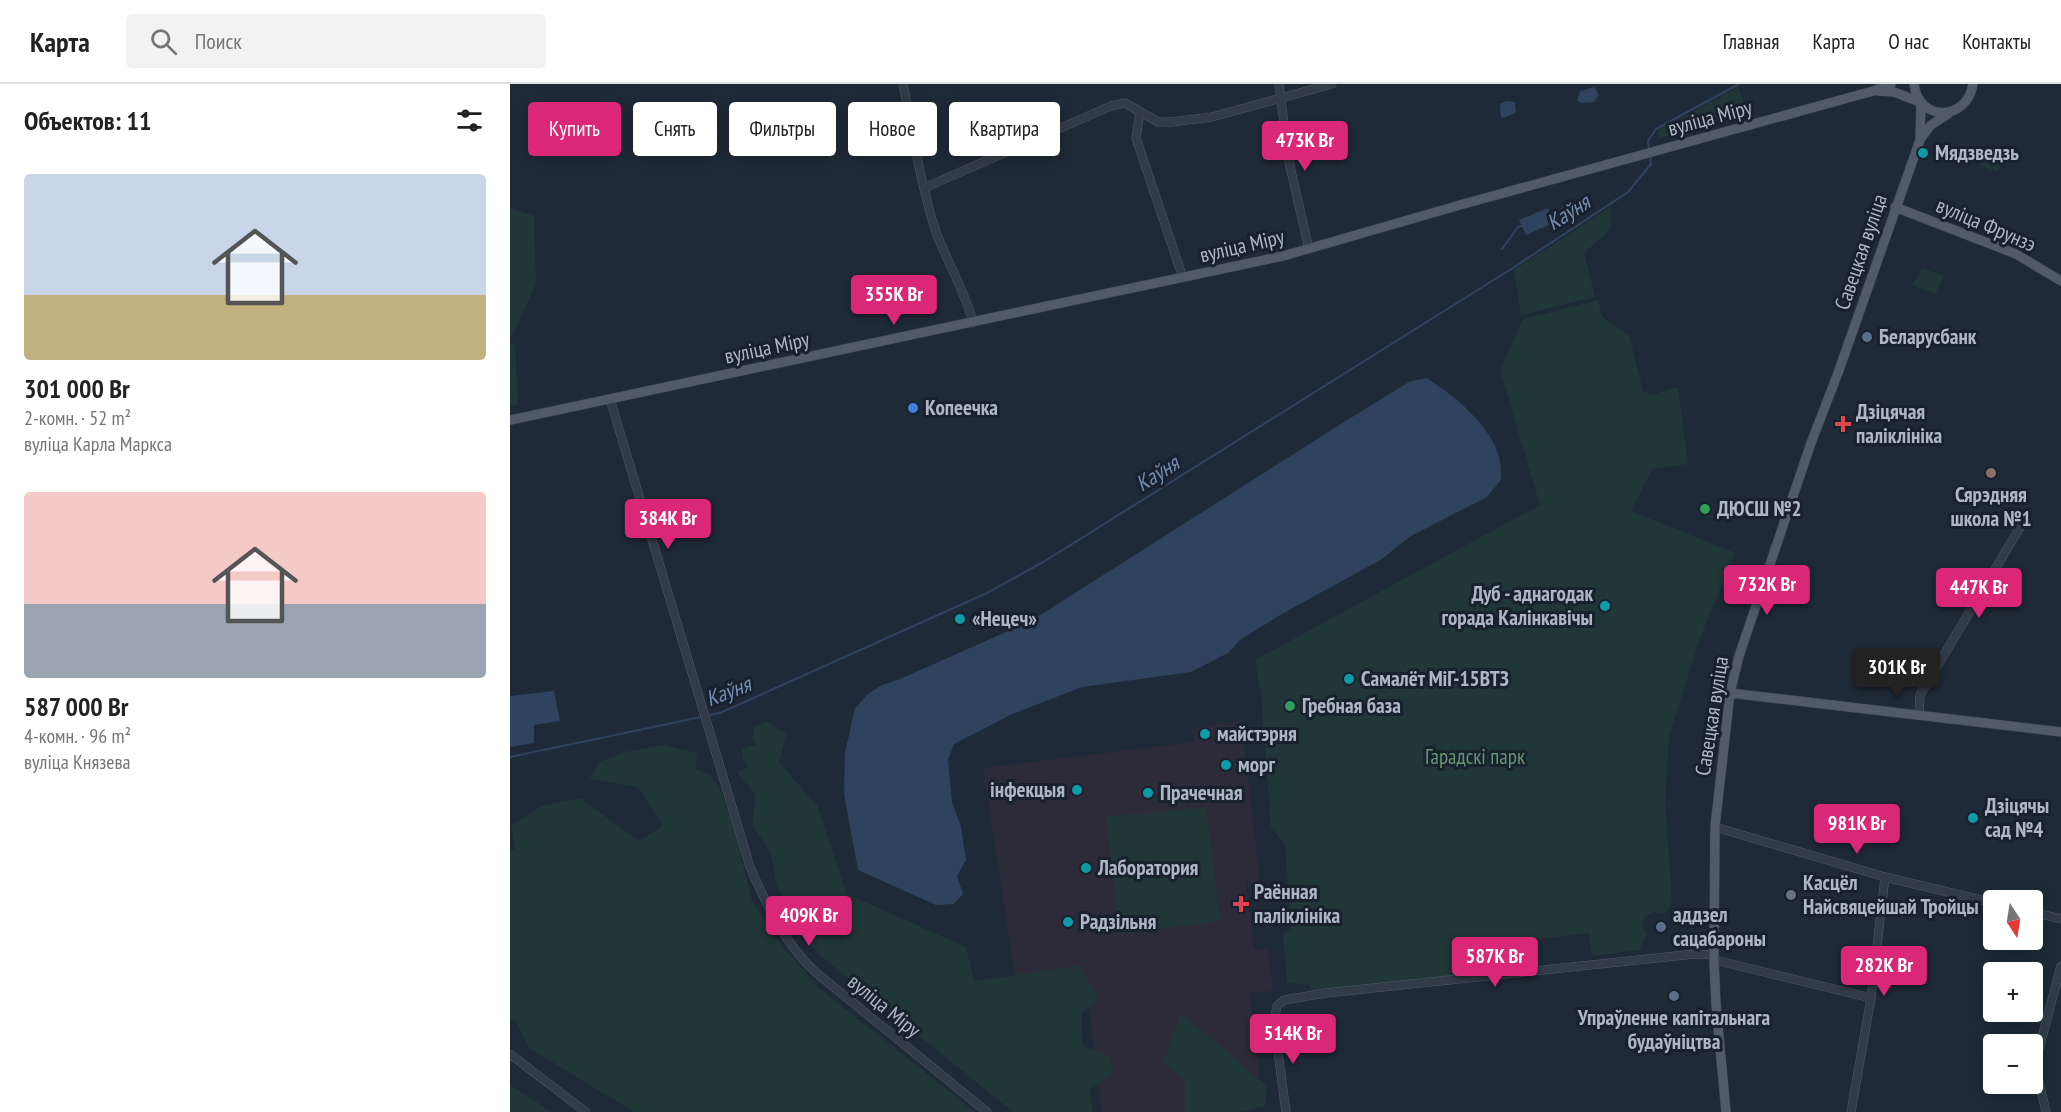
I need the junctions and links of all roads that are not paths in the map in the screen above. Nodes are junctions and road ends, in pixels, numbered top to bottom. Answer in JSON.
{"nodes":[{"id":1,"x":903,"y":84,"type":"edge"},
{"id":2,"x":1279,"y":84,"type":"edge"},
{"id":3,"x":1332,"y":84,"type":"edge"},
{"id":4,"x":1891,"y":84,"type":"edge"},
{"id":5,"x":1914,"y":84,"type":"edge"},
{"id":6,"x":1974,"y":87,"type":"edge"},
{"id":7,"x":1873,"y":92,"type":"junction"},
{"id":8,"x":1281,"y":99,"type":"junction"},
{"id":9,"x":1921,"y":103,"type":"junction"},
{"id":10,"x":1952,"y":112,"type":"junction"},
{"id":11,"x":1140,"y":113,"type":"junction"},
{"id":12,"x":1920,"y":140,"type":"junction"},
{"id":13,"x":924,"y":188,"type":"junction"},
{"id":14,"x":1895,"y":207,"type":"junction"},
{"id":15,"x":1309,"y":249,"type":"junction"},
{"id":16,"x":1183,"y":278,"type":"junction"},
{"id":17,"x":2061,"y":281,"type":"edge"},
{"id":18,"x":973,"y":323,"type":"junction"},
{"id":19,"x":610,"y":399,"type":"junction"},
{"id":20,"x":510,"y":420,"type":"edge"},
{"id":21,"x":2025,"y":519,"type":"dead end"},
{"id":22,"x":1730,"y":693,"type":"junction"},
{"id":23,"x":1919,"y":715,"type":"junction"},
{"id":24,"x":2061,"y":732,"type":"edge"},
{"id":25,"x":1715,"y":827,"type":"junction"},
{"id":26,"x":1885,"y":877,"type":"junction"},
{"id":27,"x":1983,"y":900,"type":"edge"},
{"id":28,"x":2043,"y":915,"type":"edge"},
{"id":29,"x":2061,"y":919,"type":"edge"},
{"id":30,"x":1714,"y":957,"type":"junction"},
{"id":31,"x":2061,"y":966,"type":"edge"},
{"id":32,"x":1871,"y":998,"type":"junction"},
{"id":33,"x":510,"y":1054,"type":"edge"},
{"id":34,"x":586,"y":1112,"type":"edge"},
{"id":35,"x":987,"y":1112,"type":"edge"},
{"id":36,"x":1286,"y":1112,"type":"edge"},
{"id":37,"x":1726,"y":1112,"type":"edge"},
{"id":38,"x":1851,"y":1112,"type":"edge"},
{"id":39,"x":2046,"y":1112,"type":"edge"}],
"edges":[{"from":1,"to":13,"type":"street"},
{"from":2,"to":8,"type":"street"},
{"from":3,"to":8,"type":"street"},
{"from":4,"to":7,"type":"main road","name":"вуліца Міру"},
{"from":5,"to":9,"type":"main road"},
{"from":6,"to":10,"type":"main road","name":"Савецкая вуліца"},
{"from":7,"to":9,"type":"main road","name":"вуліца Міру"},
{"from":7,"to":15,"type":"main road","name":"вуліца Міру"},
{"from":8,"to":11,"type":"street"},
{"from":8,"to":15,"type":"street"},
{"from":9,"to":10,"type":"main road","name":"вуліца Міру"},
{"from":9,"to":12,"type":"main road","name":"Савецкая вуліца"},
{"from":10,"to":12,"type":"main road","name":"Савецкая вуліца"},
{"from":11,"to":13,"type":"street"},
{"from":11,"to":16,"type":"street"},
{"from":12,"to":14,"type":"main road","name":"Савецкая вуліца"},
{"from":13,"to":18,"type":"street"},
{"from":14,"to":17,"type":"main road","name":"вуліца Фрунзэ"},
{"from":14,"to":22,"type":"main road","name":"Савецкая вуліца"},
{"from":15,"to":16,"type":"main road","name":"вуліца Міру"},
{"from":16,"to":18,"type":"main road","name":"вуліца Міру"},
{"from":18,"to":19,"type":"main road","name":"вуліца Міру"},
{"from":19,"to":20,"type":"main road","name":"вуліца Міру"},
{"from":19,"to":35,"type":"street","name":"вуліца Міру"},
{"from":21,"to":23,"type":"street"},
{"from":22,"to":23,"type":"main road"},
{"from":22,"to":25,"type":"main road","name":"Савецкая вуліца"},
{"from":23,"to":24,"type":"main road"},
{"from":25,"to":26,"type":"street"},
{"from":25,"to":30,"type":"main road","name":"Савецкая вуліца"},
{"from":26,"to":27,"type":"street"},
{"from":26,"to":32,"type":"street"},
{"from":28,"to":29,"type":"street"},
{"from":30,"to":32,"type":"street"},
{"from":30,"to":36,"type":"street"},
{"from":30,"to":37,"type":"main road","name":"Савецкая вуліца"},
{"from":31,"to":39,"type":"street"},
{"from":32,"to":38,"type":"street"},
{"from":33,"to":34,"type":"street"}]}
